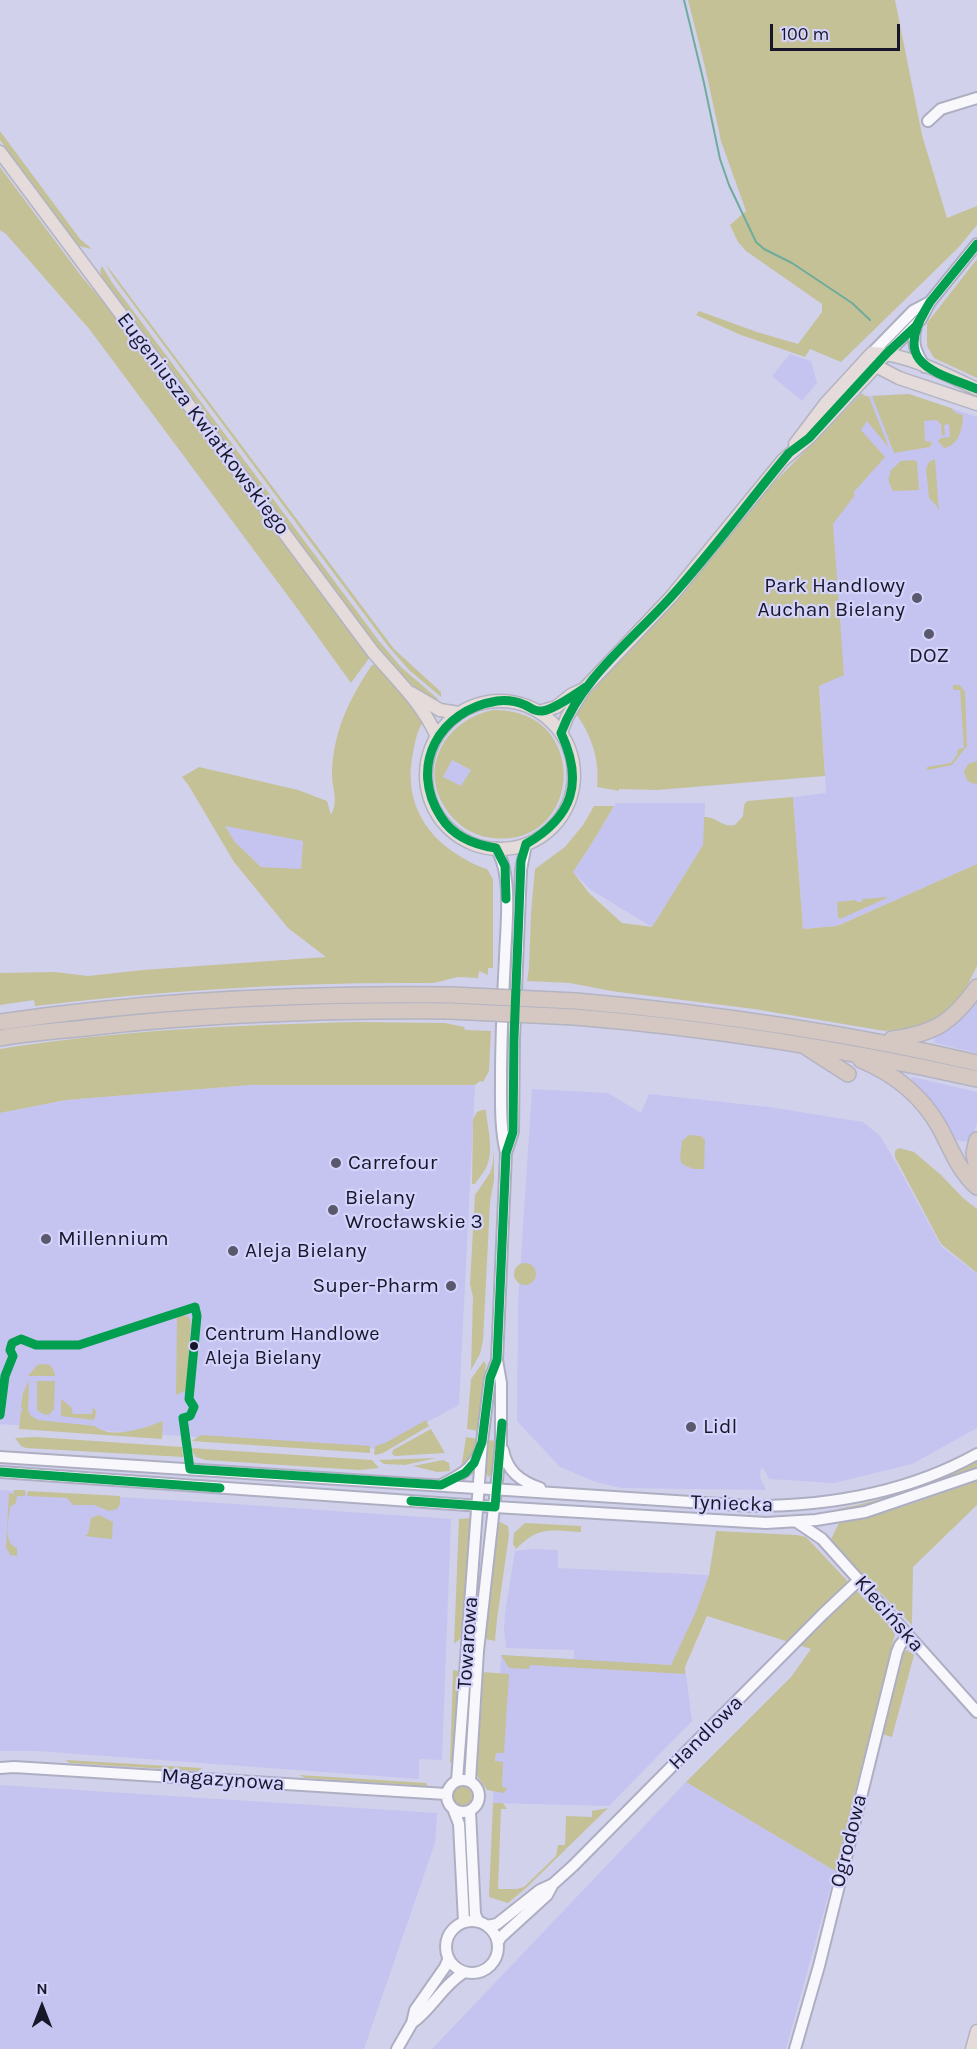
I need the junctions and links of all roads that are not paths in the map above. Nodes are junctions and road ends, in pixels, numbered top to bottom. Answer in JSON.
{"nodes":[{"id":1,"x":977,"y":98,"type":"edge"},
{"id":2,"x":928,"y":122,"type":"dead end"},
{"id":3,"x":0,"y":152,"type":"edge"},
{"id":4,"x":977,"y":244,"type":"edge"},
{"id":5,"x":930,"y":302,"type":"junction"},
{"id":6,"x":916,"y":326,"type":"junction"},
{"id":7,"x":872,"y":353,"type":"junction"},
{"id":8,"x":887,"y":353,"type":"junction"},
{"id":9,"x":876,"y":366,"type":"junction"},
{"id":10,"x":925,"y":367,"type":"junction"},
{"id":11,"x":977,"y":389,"type":"edge"},
{"id":12,"x":977,"y":404,"type":"edge"},
{"id":13,"x":789,"y":453,"type":"junction"},
{"id":14,"x":584,"y":689,"type":"junction"},
{"id":15,"x":410,"y":692,"type":"junction"},
{"id":16,"x":539,"y":712,"type":"junction"},
{"id":17,"x":459,"y":713,"type":"junction"},
{"id":18,"x":561,"y":733,"type":"junction"},
{"id":19,"x":437,"y":737,"type":"junction"},
{"id":20,"x":526,"y":844,"type":"junction"},
{"id":21,"x":496,"y":848,"type":"junction"},
{"id":22,"x":977,"y":987,"type":"edge"},
{"id":23,"x":0,"y":1022,"type":"edge"},
{"id":24,"x":0,"y":1038,"type":"edge"},
{"id":25,"x":876,"y":1041,"type":"junction"},
{"id":26,"x":801,"y":1044,"type":"junction"},
{"id":27,"x":824,"y":1048,"type":"junction"},
{"id":28,"x":977,"y":1063,"type":"edge"},
{"id":29,"x":848,"y":1074,"type":"dead end"},
{"id":30,"x":977,"y":1079,"type":"edge"},
{"id":31,"x":977,"y":1140,"type":"edge"},
{"id":32,"x":506,"y":1154,"type":"junction"},
{"id":33,"x":977,"y":1169,"type":"edge"},
{"id":34,"x":977,"y":1187,"type":"edge"},
{"id":35,"x":497,"y":1360,"type":"junction"},
{"id":36,"x":482,"y":1442,"type":"junction"},
{"id":37,"x":501,"y":1444,"type":"junction"},
{"id":38,"x":977,"y":1454,"type":"edge"},
{"id":39,"x":0,"y":1457,"type":"edge"},
{"id":40,"x":0,"y":1472,"type":"edge"},
{"id":41,"x":977,"y":1474,"type":"edge"},
{"id":42,"x":441,"y":1485,"type":"junction"},
{"id":43,"x":479,"y":1488,"type":"junction"},
{"id":44,"x":496,"y":1489,"type":"junction"},
{"id":45,"x":551,"y":1493,"type":"junction"},
{"id":46,"x":477,"y":1505,"type":"junction"},
{"id":47,"x":495,"y":1507,"type":"junction"},
{"id":48,"x":827,"y":1519,"type":"junction"},
{"id":49,"x":797,"y":1522,"type":"junction"},
{"id":50,"x":822,"y":1539,"type":"junction"},
{"id":51,"x":859,"y":1581,"type":"junction"},
{"id":52,"x":908,"y":1636,"type":"junction"},
{"id":53,"x":977,"y":1712,"type":"edge"},
{"id":54,"x":0,"y":1768,"type":"edge"},
{"id":55,"x":457,"y":1781,"type":"junction"},
{"id":56,"x":470,"y":1781,"type":"junction"},
{"id":57,"x":446,"y":1794,"type":"junction"},
{"id":58,"x":454,"y":1811,"type":"junction"},
{"id":59,"x":470,"y":1811,"type":"junction"},
{"id":60,"x":553,"y":1884,"type":"junction"},
{"id":61,"x":464,"y":1922,"type":"junction"},
{"id":62,"x":482,"y":1924,"type":"junction"},
{"id":63,"x":498,"y":1942,"type":"junction"},
{"id":64,"x":448,"y":1960,"type":"junction"},
{"id":65,"x":463,"y":1973,"type":"junction"},
{"id":66,"x":412,"y":2023,"type":"junction"},
{"id":67,"x":977,"y":2031,"type":"edge"},
{"id":68,"x":397,"y":2049,"type":"edge"},
{"id":69,"x":795,"y":2049,"type":"edge"},
{"id":70,"x":972,"y":2049,"type":"edge"}],
"edges":[{"from":1,"to":2,"type":"street"},
{"from":3,"to":15,"type":"main road","name":"Eugeniusza Kwiatkowskiego"},
{"from":4,"to":5,"type":"street"},
{"from":5,"to":6,"type":"street"},
{"from":5,"to":7,"type":"street"},
{"from":6,"to":8,"type":"street"},
{"from":6,"to":10,"type":"street"},
{"from":7,"to":8,"type":"main road"},
{"from":7,"to":9,"type":"street"},
{"from":7,"to":13,"type":"main road"},
{"from":8,"to":9,"type":"street"},
{"from":8,"to":10,"type":"main road"},
{"from":9,"to":12,"type":"main road"},
{"from":9,"to":13,"type":"main road"},
{"from":10,"to":11,"type":"main road"},
{"from":13,"to":14,"type":"main road"},
{"from":14,"to":16,"type":"main road"},
{"from":14,"to":18,"type":"main road"},
{"from":15,"to":17,"type":"main road","name":"Eugeniusza Kwiatkowskiego"},
{"from":15,"to":19,"type":"main road","name":"Eugeniusza Kwiatkowskiego"},
{"from":16,"to":17,"type":"main road"},
{"from":16,"to":18,"type":"main road"},
{"from":17,"to":19,"type":"main road"},
{"from":18,"to":20,"type":"main road"},
{"from":19,"to":21,"type":"main road"},
{"from":20,"to":21,"type":"main road"},
{"from":20,"to":32,"type":"street"},
{"from":21,"to":32,"type":"street"},
{"from":22,"to":25,"type":"highway"},
{"from":23,"to":25,"type":"highway","bridge":true},
{"from":24,"to":26,"type":"highway","bridge":true},
{"from":25,"to":28,"type":"highway"},
{"from":26,"to":27,"type":"highway"},
{"from":26,"to":29,"type":"highway"},
{"from":27,"to":30,"type":"highway"},
{"from":27,"to":34,"type":"highway"},
{"from":31,"to":33,"type":"highway"},
{"from":32,"to":35,"type":"street"},
{"from":35,"to":36,"type":"street","name":"Towarowa"},
{"from":35,"to":37,"type":"street","name":"Towarowa"},
{"from":36,"to":42,"type":"street"},
{"from":36,"to":43,"type":"street","name":"Towarowa"},
{"from":37,"to":44,"type":"street","name":"Towarowa"},
{"from":37,"to":45,"type":"street"},
{"from":38,"to":45,"type":"street","name":"Tyniecka"},
{"from":39,"to":42,"type":"street","name":"Tyniecka"},
{"from":40,"to":46,"type":"street","name":"Tyniecka"},
{"from":41,"to":48,"type":"street","name":"Tyniecka"},
{"from":42,"to":43,"type":"street","name":"Tyniecka"},
{"from":43,"to":44,"type":"street","name":"Tyniecka"},
{"from":43,"to":46,"type":"street","name":"Towarowa"},
{"from":44,"to":45,"type":"street","name":"Tyniecka"},
{"from":44,"to":47,"type":"street","name":"Towarowa"},
{"from":46,"to":47,"type":"street","name":"Tyniecka"},
{"from":46,"to":55,"type":"street","name":"Towarowa"},
{"from":47,"to":49,"type":"street","name":"Tyniecka"},
{"from":47,"to":56,"type":"street","name":"Towarowa"},
{"from":48,"to":49,"type":"street","name":"Tyniecka"},
{"from":48,"to":50,"type":"street"},
{"from":49,"to":50,"type":"street","name":"Klecińska"},
{"from":50,"to":51,"type":"street","name":"Klecińska"},
{"from":51,"to":52,"type":"street","name":"Klecińska"},
{"from":51,"to":60,"type":"street","name":"Handlowa"},
{"from":52,"to":53,"type":"street","name":"Klecińska"},
{"from":52,"to":69,"type":"street","name":"Ogrodowa"},
{"from":54,"to":57,"type":"street","name":"Magazynowa"},
{"from":55,"to":56,"type":"street"},
{"from":55,"to":57,"type":"street"},
{"from":56,"to":59,"type":"street"},
{"from":57,"to":58,"type":"street"},
{"from":58,"to":59,"type":"street"},
{"from":58,"to":61,"type":"street"},
{"from":59,"to":62,"type":"street"},
{"from":60,"to":62,"type":"street","name":"Handlowa"},
{"from":60,"to":63,"type":"street","name":"Handlowa"},
{"from":61,"to":62,"type":"street"},
{"from":61,"to":64,"type":"street"},
{"from":62,"to":63,"type":"street"},
{"from":63,"to":65,"type":"street"},
{"from":64,"to":65,"type":"street"},
{"from":64,"to":66,"type":"street"},
{"from":65,"to":66,"type":"street"},
{"from":66,"to":68,"type":"street"},
{"from":67,"to":70,"type":"main road"}]}
